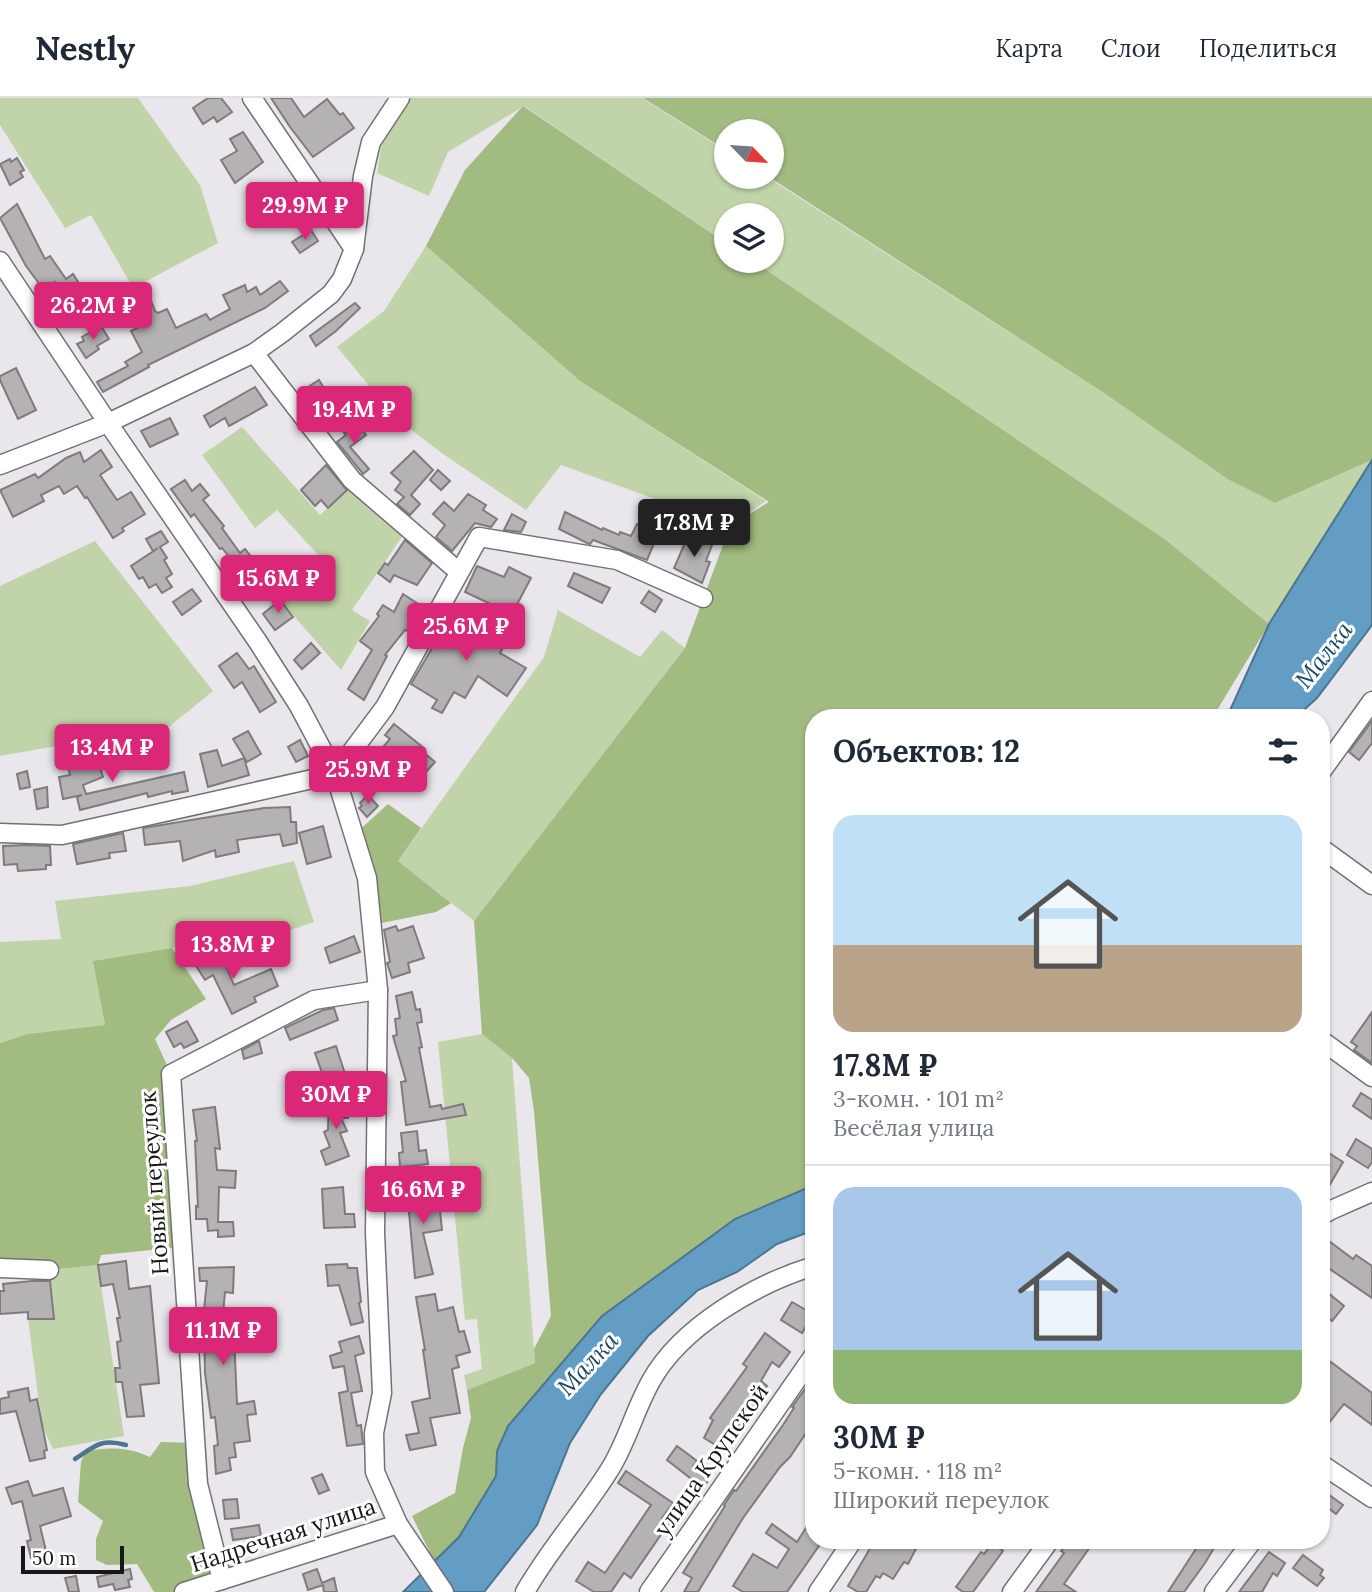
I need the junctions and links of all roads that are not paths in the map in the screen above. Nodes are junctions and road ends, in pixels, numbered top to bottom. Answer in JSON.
{"nodes":[{"id":1,"x":252,"y":98,"type":"edge"},
{"id":2,"x":400,"y":98,"type":"edge"},
{"id":3,"x":354,"y":249,"type":"junction"},
{"id":4,"x":0,"y":261,"type":"edge"},
{"id":5,"x":254,"y":353,"type":"junction"},
{"id":6,"x":108,"y":423,"type":"junction"},
{"id":7,"x":0,"y":465,"type":"edge"},
{"id":8,"x":459,"y":572,"type":"junction"},
{"id":9,"x":703,"y":598,"type":"dead end"},
{"id":10,"x":1372,"y":701,"type":"edge"},
{"id":11,"x":1330,"y":759,"type":"edge"},
{"id":12,"x":335,"y":774,"type":"junction"},
{"id":13,"x":0,"y":833,"type":"edge"},
{"id":14,"x":1330,"y":855,"type":"edge"},
{"id":15,"x":1372,"y":885,"type":"edge"},
{"id":16,"x":378,"y":990,"type":"junction"},
{"id":17,"x":1330,"y":1047,"type":"edge"},
{"id":18,"x":1372,"y":1077,"type":"edge"},
{"id":19,"x":1372,"y":1192,"type":"edge"},
{"id":20,"x":1330,"y":1211,"type":"edge"},
{"id":21,"x":0,"y":1268,"type":"edge"},
{"id":22,"x":50,"y":1270,"type":"dead end"},
{"id":23,"x":805,"y":1270,"type":"edge"},
{"id":24,"x":805,"y":1368,"type":"edge"},
{"id":25,"x":1330,"y":1470,"type":"edge"},
{"id":26,"x":1372,"y":1498,"type":"edge"},
{"id":27,"x":398,"y":1524,"type":"junction"},
{"id":28,"x":847,"y":1549,"type":"edge"},
{"id":29,"x":1043,"y":1549,"type":"edge"},
{"id":30,"x":1246,"y":1549,"type":"edge"},
{"id":31,"x":222,"y":1580,"type":"junction"},
{"id":32,"x":651,"y":1591,"type":"edge"},
{"id":33,"x":184,"y":1592,"type":"edge"},
{"id":34,"x":444,"y":1592,"type":"edge"},
{"id":35,"x":525,"y":1592,"type":"edge"},
{"id":36,"x":818,"y":1592,"type":"edge"},
{"id":37,"x":1012,"y":1592,"type":"edge"},
{"id":38,"x":1214,"y":1592,"type":"edge"}],
"edges":[{"from":1,"to":3,"type":"street"},
{"from":2,"to":3,"type":"street"},
{"from":3,"to":5,"type":"street"},
{"from":4,"to":6,"type":"street"},
{"from":5,"to":6,"type":"street"},
{"from":5,"to":8,"type":"street"},
{"from":6,"to":7,"type":"street"},
{"from":6,"to":12,"type":"street"},
{"from":8,"to":9,"type":"street"},
{"from":8,"to":12,"type":"street"},
{"from":10,"to":11,"type":"street"},
{"from":12,"to":13,"type":"street"},
{"from":12,"to":16,"type":"street"},
{"from":14,"to":15,"type":"street"},
{"from":16,"to":27,"type":"street"},
{"from":16,"to":31,"type":"street","name":"Новый переулок"},
{"from":17,"to":18,"type":"street"},
{"from":19,"to":20,"type":"street"},
{"from":21,"to":22,"type":"street"},
{"from":23,"to":35,"type":"street"},
{"from":24,"to":32,"type":"street","name":"улица Крупской"},
{"from":25,"to":26,"type":"street"},
{"from":27,"to":31,"type":"street","name":"Надречная улица"},
{"from":27,"to":34,"type":"street"},
{"from":28,"to":36,"type":"street"},
{"from":29,"to":37,"type":"street"},
{"from":30,"to":38,"type":"street"},
{"from":31,"to":33,"type":"street","name":"Надречная улица"}]}
